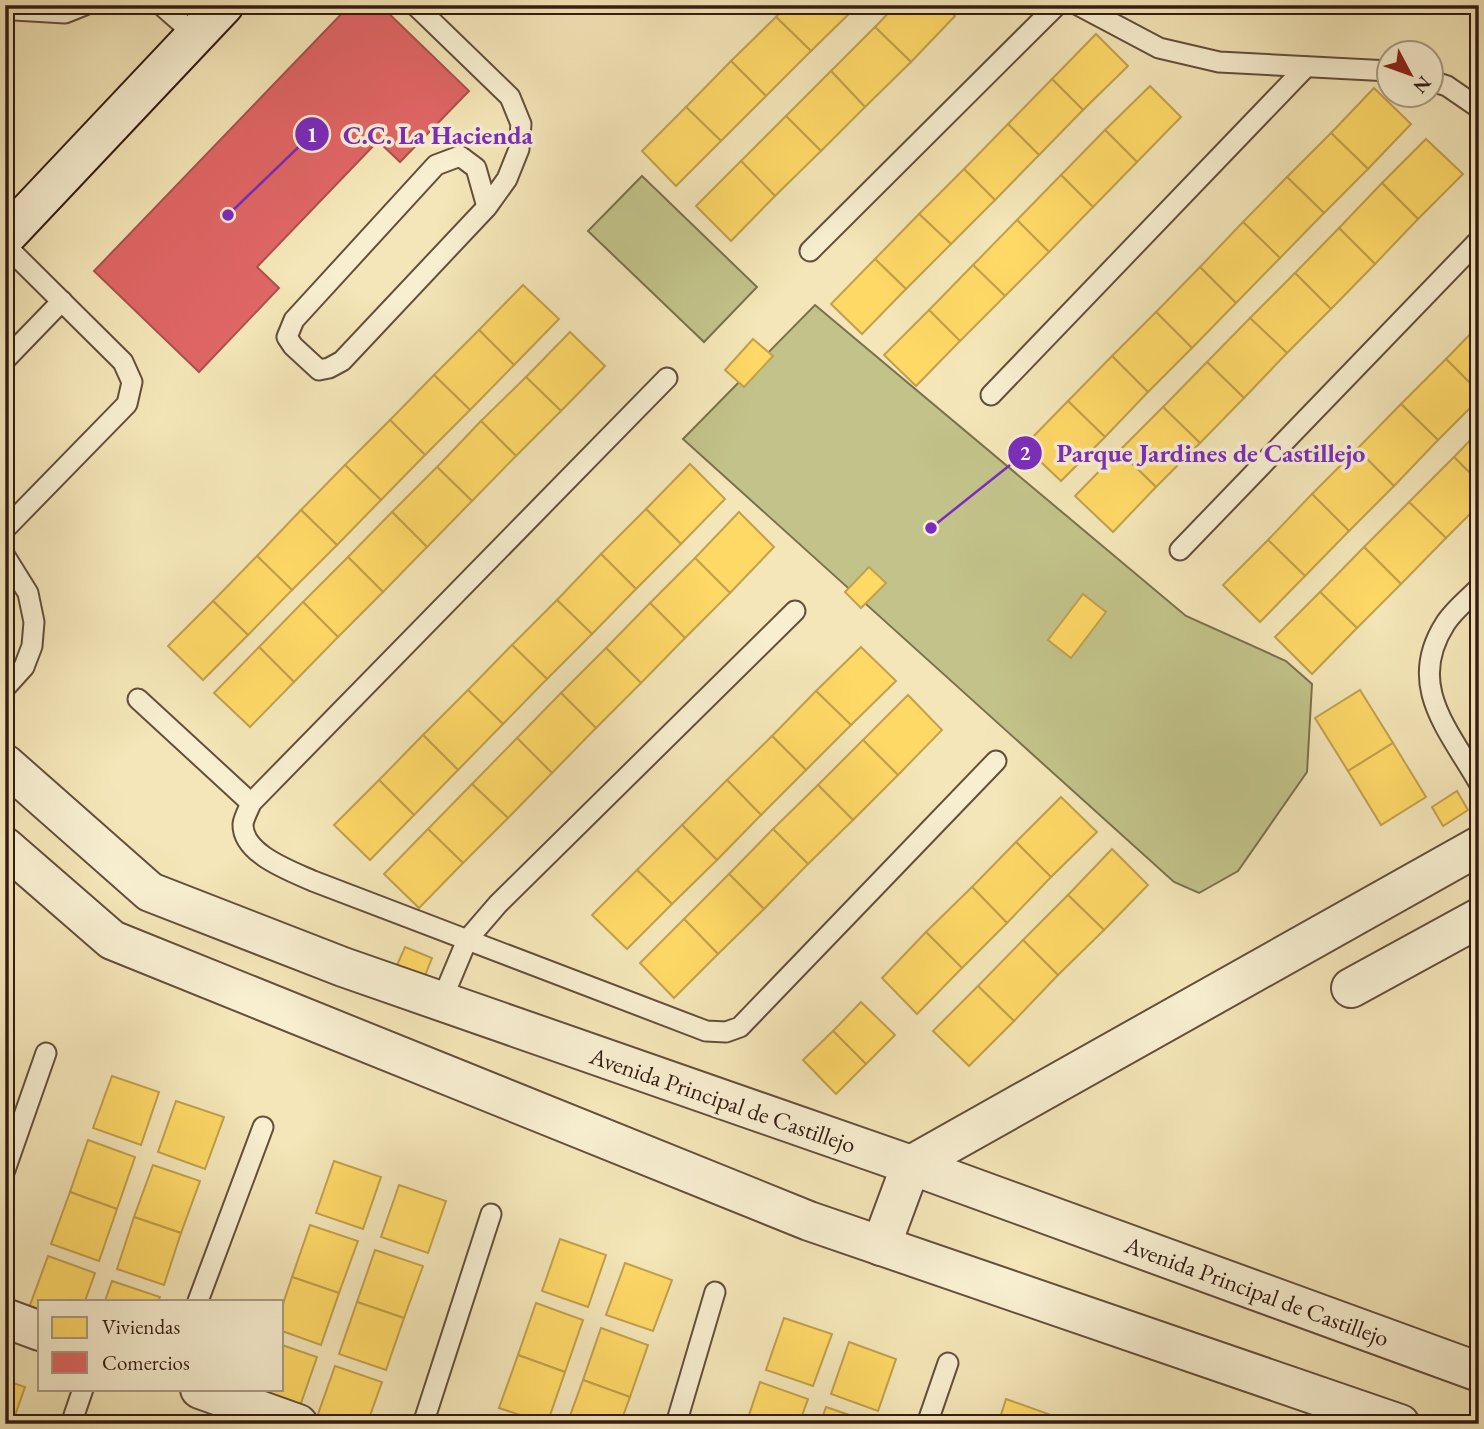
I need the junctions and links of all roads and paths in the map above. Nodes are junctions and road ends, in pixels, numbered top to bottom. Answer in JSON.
{"nodes":[{"id":1,"x":8,"y":5,"type":"edge"},
{"id":2,"x":85,"y":5,"type":"edge"},
{"id":3,"x":161,"y":5,"type":"edge"},
{"id":4,"x":224,"y":5,"type":"edge"},
{"id":5,"x":415,"y":5,"type":"edge"},
{"id":6,"x":1057,"y":5,"type":"edge"},
{"id":7,"x":1077,"y":5,"type":"edge"},
{"id":8,"x":195,"y":35,"type":"junction"},
{"id":9,"x":1306,"y":67,"type":"junction"},
{"id":10,"x":1376,"y":70,"type":"edge"},
{"id":11,"x":1446,"y":86,"type":"edge"},
{"id":12,"x":1479,"y":108,"type":"edge"},
{"id":13,"x":487,"y":206,"type":"junction"},
{"id":14,"x":5,"y":237,"type":"edge"},
{"id":15,"x":1479,"y":240,"type":"edge"},
{"id":16,"x":5,"y":245,"type":"edge"},
{"id":17,"x":810,"y":251,"type":"dead end"},
{"id":18,"x":62,"y":301,"type":"junction"},
{"id":19,"x":5,"y":360,"type":"edge"},
{"id":20,"x":667,"y":378,"type":"dead end"},
{"id":21,"x":991,"y":396,"type":"dead end"},
{"id":22,"x":5,"y":529,"type":"edge"},
{"id":23,"x":1180,"y":550,"type":"dead end"},
{"id":24,"x":5,"y":556,"type":"edge"},
{"id":25,"x":1479,"y":588,"type":"edge"},
{"id":26,"x":796,"y":611,"type":"dead end"},
{"id":27,"x":5,"y":688,"type":"edge"},
{"id":28,"x":138,"y":699,"type":"dead end"},
{"id":29,"x":996,"y":761,"type":"dead end"},
{"id":30,"x":5,"y":764,"type":"edge"},
{"id":31,"x":1479,"y":782,"type":"edge"},
{"id":32,"x":251,"y":803,"type":"junction"},
{"id":33,"x":1479,"y":846,"type":"edge"},
{"id":34,"x":5,"y":847,"type":"edge"},
{"id":35,"x":1479,"y":918,"type":"edge"},
{"id":36,"x":467,"y":940,"type":"junction"},
{"id":37,"x":1351,"y":988,"type":"dead end"},
{"id":38,"x":441,"y":1002,"type":"junction"},
{"id":39,"x":46,"y":1053,"type":"dead end"},
{"id":40,"x":263,"y":1127,"type":"dead end"},
{"id":41,"x":911,"y":1165,"type":"junction"},
{"id":42,"x":5,"y":1170,"type":"edge"},
{"id":43,"x":491,"y":1214,"type":"dead end"},
{"id":44,"x":881,"y":1246,"type":"junction"},
{"id":45,"x":715,"y":1292,"type":"dead end"},
{"id":46,"x":198,"y":1300,"type":"edge"},
{"id":47,"x":5,"y":1318,"type":"edge"},
{"id":48,"x":38,"y":1330,"type":"edge"},
{"id":49,"x":948,"y":1363,"type":"dead end"},
{"id":50,"x":1479,"y":1372,"type":"edge"},
{"id":51,"x":83,"y":1390,"type":"edge"},
{"id":52,"x":203,"y":1390,"type":"edge"},
{"id":53,"x":71,"y":1424,"type":"edge"},
{"id":54,"x":298,"y":1424,"type":"edge"},
{"id":55,"x":423,"y":1424,"type":"edge"},
{"id":56,"x":676,"y":1424,"type":"edge"},
{"id":57,"x":927,"y":1424,"type":"edge"},
{"id":58,"x":1400,"y":1424,"type":"edge"}],
"edges":[{"from":1,"to":2,"type":"lane"},
{"from":3,"to":8,"type":"lane"},
{"from":4,"to":8,"type":"street"},
{"from":5,"to":13,"type":"lane"},
{"from":6,"to":17,"type":"lane"},
{"from":7,"to":9,"type":"lane"},
{"from":8,"to":14,"type":"street"},
{"from":9,"to":10,"type":"lane"},
{"from":9,"to":21,"type":"lane"},
{"from":11,"to":12,"type":"lane"},
{"from":13,"to":13,"type":"lane"},
{"from":15,"to":23,"type":"lane"},
{"from":16,"to":18,"type":"lane"},
{"from":18,"to":19,"type":"lane"},
{"from":18,"to":22,"type":"lane"},
{"from":20,"to":32,"type":"lane"},
{"from":24,"to":27,"type":"lane"},
{"from":25,"to":31,"type":"lane"},
{"from":26,"to":36,"type":"lane"},
{"from":28,"to":32,"type":"lane"},
{"from":29,"to":36,"type":"lane"},
{"from":30,"to":38,"type":"street","name":"Avenida Principal de Castillejo"},
{"from":32,"to":36,"type":"lane"},
{"from":33,"to":41,"type":"street"},
{"from":34,"to":44,"type":"street"},
{"from":35,"to":37,"type":"street"},
{"from":36,"to":38,"type":"lane"},
{"from":38,"to":41,"type":"street","name":"Avenida Principal de Castillejo"},
{"from":39,"to":42,"type":"lane"},
{"from":40,"to":46,"type":"lane"},
{"from":41,"to":44,"type":"street"},
{"from":41,"to":50,"type":"street","name":"Avenida Principal de Castillejo"},
{"from":43,"to":55,"type":"lane"},
{"from":44,"to":58,"type":"street"},
{"from":45,"to":56,"type":"lane"},
{"from":47,"to":48,"type":"street"},
{"from":49,"to":57,"type":"lane"},
{"from":51,"to":53,"type":"lane"},
{"from":52,"to":54,"type":"street"}]}
